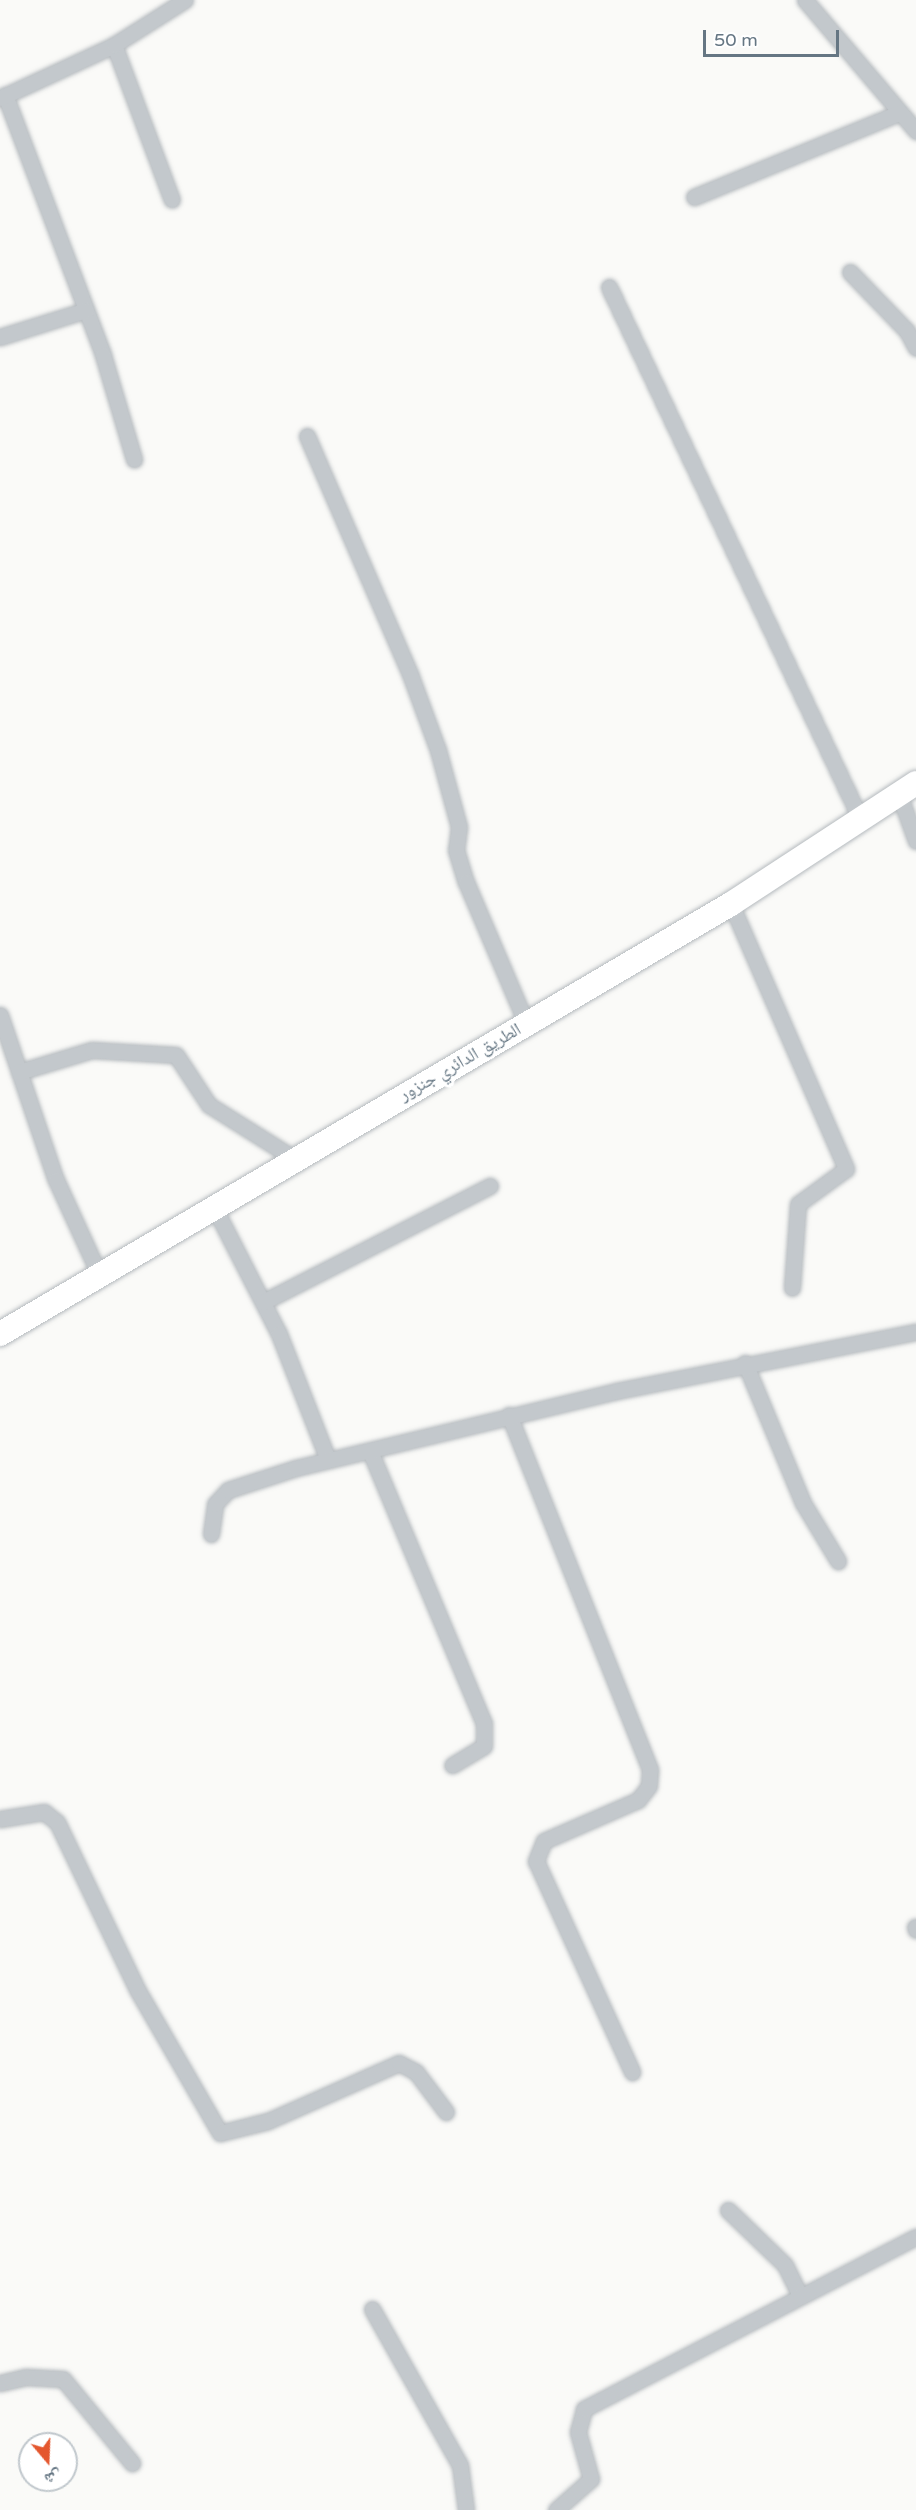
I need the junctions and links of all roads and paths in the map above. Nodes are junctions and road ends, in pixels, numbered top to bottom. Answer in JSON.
{"nodes":[{"id":1,"x":185,"y":0,"type":"edge"},
{"id":2,"x":805,"y":0,"type":"edge"},
{"id":3,"x":114,"y":45,"type":"junction"},
{"id":4,"x":3,"y":96,"type":"edge"},
{"id":5,"x":899,"y":113,"type":"junction"},
{"id":6,"x":916,"y":131,"type":"edge"},
{"id":7,"x":693,"y":197,"type":"dead end"},
{"id":8,"x":172,"y":200,"type":"dead end"},
{"id":9,"x":850,"y":272,"type":"dead end"},
{"id":10,"x":609,"y":287,"type":"dead end"},
{"id":11,"x":87,"y":310,"type":"junction"},
{"id":12,"x":0,"y":337,"type":"edge"},
{"id":13,"x":916,"y":348,"type":"edge"},
{"id":14,"x":307,"y":436,"type":"dead end"},
{"id":15,"x":134,"y":459,"type":"dead end"},
{"id":16,"x":908,"y":789,"type":"edge"},
{"id":17,"x":860,"y":818,"type":"junction"},
{"id":18,"x":916,"y":841,"type":"edge"},
{"id":19,"x":731,"y":904,"type":"junction"},
{"id":20,"x":0,"y":1015,"type":"edge"},
{"id":21,"x":526,"y":1025,"type":"junction"},
{"id":22,"x":19,"y":1072,"type":"junction"},
{"id":23,"x":292,"y":1157,"type":"junction"},
{"id":24,"x":490,"y":1186,"type":"dead end"},
{"id":25,"x":213,"y":1205,"type":"junction"},
{"id":26,"x":100,"y":1276,"type":"junction"},
{"id":27,"x":792,"y":1288,"type":"dead end"},
{"id":28,"x":262,"y":1302,"type":"junction"},
{"id":29,"x":916,"y":1332,"type":"edge"},
{"id":30,"x":0,"y":1334,"type":"edge"},
{"id":31,"x":746,"y":1363,"type":"junction"},
{"id":32,"x":509,"y":1415,"type":"junction"},
{"id":33,"x":370,"y":1451,"type":"junction"},
{"id":34,"x":328,"y":1460,"type":"junction"},
{"id":35,"x":211,"y":1534,"type":"dead end"},
{"id":36,"x":838,"y":1561,"type":"dead end"},
{"id":37,"x":452,"y":1766,"type":"dead end"},
{"id":38,"x":0,"y":1820,"type":"edge"},
{"id":39,"x":632,"y":2072,"type":"dead end"},
{"id":40,"x":446,"y":2112,"type":"dead end"},
{"id":41,"x":728,"y":2210,"type":"dead end"},
{"id":42,"x":916,"y":2237,"type":"edge"},
{"id":43,"x":800,"y":2296,"type":"junction"},
{"id":44,"x":372,"y":2308,"type":"dead end"},
{"id":45,"x":0,"y":2383,"type":"edge"},
{"id":46,"x":132,"y":2463,"type":"dead end"},
{"id":47,"x":466,"y":2510,"type":"edge"},
{"id":48,"x":556,"y":2510,"type":"edge"}],
"edges":[{"from":1,"to":3,"type":"street"},
{"from":2,"to":5,"type":"street"},
{"from":3,"to":4,"type":"street"},
{"from":3,"to":8,"type":"street"},
{"from":4,"to":11,"type":"street"},
{"from":5,"to":6,"type":"street"},
{"from":5,"to":7,"type":"street"},
{"from":9,"to":13,"type":"street"},
{"from":10,"to":17,"type":"street"},
{"from":11,"to":12,"type":"street"},
{"from":11,"to":15,"type":"street"},
{"from":14,"to":21,"type":"street"},
{"from":16,"to":17,"type":"main road","name":"الطريق الدائري جنزور"},
{"from":16,"to":18,"type":"street"},
{"from":17,"to":19,"type":"main road","name":"الطريق الدائري جنزور"},
{"from":19,"to":21,"type":"main road","name":"الطريق الدائري جنزور"},
{"from":19,"to":27,"type":"street"},
{"from":20,"to":22,"type":"street"},
{"from":21,"to":23,"type":"main road","name":"الطريق الدائري جنزور"},
{"from":22,"to":23,"type":"street"},
{"from":22,"to":26,"type":"street"},
{"from":23,"to":25,"type":"main road","name":"الطريق الدائري جنزور"},
{"from":24,"to":28,"type":"street"},
{"from":25,"to":26,"type":"main road","name":"الطريق الدائري جنزور"},
{"from":25,"to":28,"type":"street"},
{"from":26,"to":30,"type":"main road","name":"الطريق الدائري جنزور"},
{"from":28,"to":34,"type":"street"},
{"from":29,"to":31,"type":"street"},
{"from":31,"to":32,"type":"street"},
{"from":31,"to":36,"type":"street"},
{"from":32,"to":33,"type":"street"},
{"from":32,"to":39,"type":"street"},
{"from":33,"to":34,"type":"street"},
{"from":33,"to":37,"type":"street"},
{"from":34,"to":35,"type":"street"},
{"from":38,"to":40,"type":"street"},
{"from":41,"to":43,"type":"street"},
{"from":42,"to":43,"type":"street"},
{"from":43,"to":48,"type":"street"},
{"from":44,"to":47,"type":"street"},
{"from":45,"to":46,"type":"street"}]}
